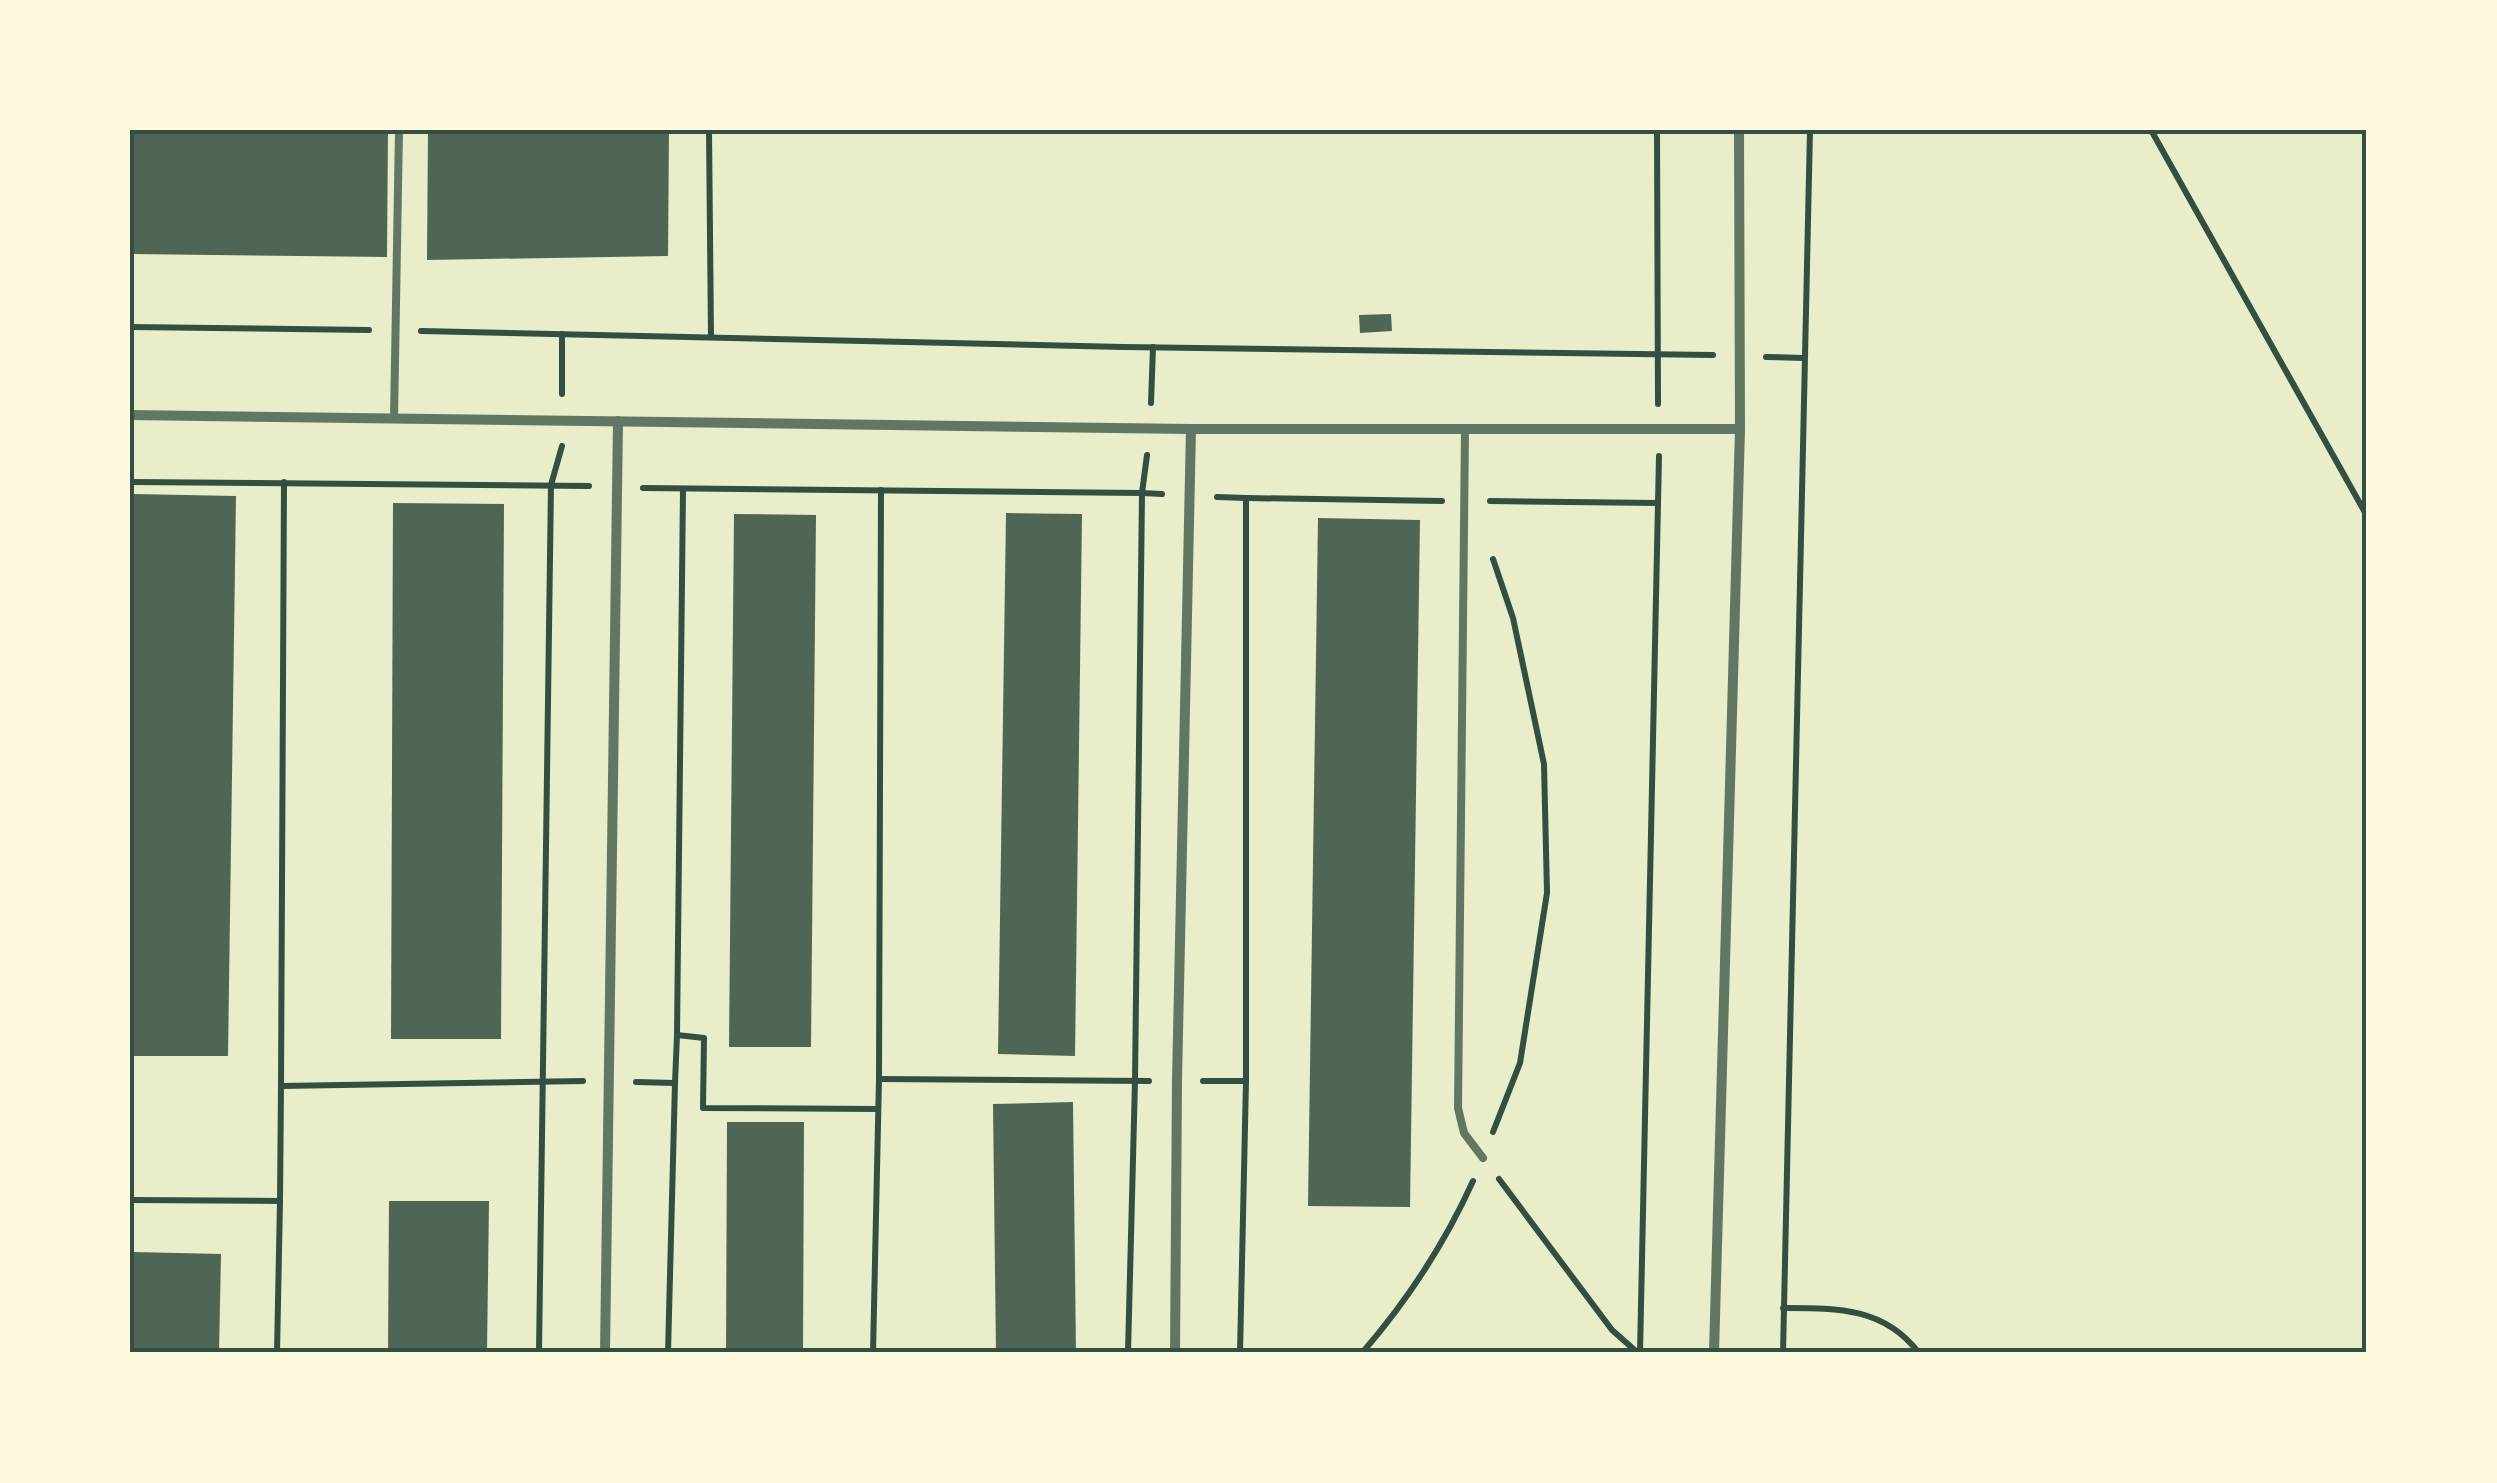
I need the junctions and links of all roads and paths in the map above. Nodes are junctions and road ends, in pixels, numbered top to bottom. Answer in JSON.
{"nodes":[{"id":1,"x":399,"y":130,"type":"edge"},
{"id":2,"x":709,"y":130,"type":"edge"},
{"id":3,"x":1657,"y":130,"type":"edge"},
{"id":4,"x":1740,"y":130,"type":"edge"},
{"id":5,"x":1810,"y":130,"type":"edge"},
{"id":6,"x":2151,"y":130,"type":"edge"},
{"id":7,"x":130,"y":327,"type":"edge"},
{"id":8,"x":394,"y":330,"type":"junction"},
{"id":9,"x":562,"y":334,"type":"junction"},
{"id":10,"x":711,"y":338,"type":"junction"},
{"id":11,"x":1154,"y":347,"type":"junction"},
{"id":12,"x":1656,"y":354,"type":"junction"},
{"id":13,"x":1738,"y":356,"type":"junction"},
{"id":14,"x":1804,"y":358,"type":"junction"},
{"id":15,"x":562,"y":396,"type":"dead end"},
{"id":16,"x":1151,"y":404,"type":"dead end"},
{"id":17,"x":130,"y":415,"type":"edge"},
{"id":18,"x":394,"y":419,"type":"junction"},
{"id":19,"x":618,"y":421,"type":"junction"},
{"id":20,"x":1740,"y":429,"type":"junction"},
{"id":21,"x":1191,"y":430,"type":"junction"},
{"id":22,"x":1465,"y":430,"type":"junction"},
{"id":23,"x":1659,"y":430,"type":"junction"},
{"id":24,"x":564,"y":439,"type":"dead end"},
{"id":25,"x":1147,"y":450,"type":"dead end"},
{"id":26,"x":130,"y":482,"type":"edge"},
{"id":27,"x":284,"y":482,"type":"junction"},
{"id":28,"x":551,"y":484,"type":"junction"},
{"id":29,"x":592,"y":486,"type":"dead end"},
{"id":30,"x":637,"y":488,"type":"dead end"},
{"id":31,"x":683,"y":489,"type":"junction"},
{"id":32,"x":881,"y":490,"type":"junction"},
{"id":33,"x":1142,"y":493,"type":"junction"},
{"id":34,"x":1164,"y":494,"type":"dead end"},
{"id":35,"x":1207,"y":496,"type":"dead end"},
{"id":36,"x":1246,"y":498,"type":"junction"},
{"id":37,"x":1465,"y":501,"type":"junction"},
{"id":38,"x":1658,"y":503,"type":"junction"},
{"id":39,"x":2367,"y":516,"type":"edge"},
{"id":40,"x":1490,"y":551,"type":"dead end"},
{"id":41,"x":677,"y":1035,"type":"junction"},
{"id":42,"x":879,"y":1079,"type":"junction"},
{"id":43,"x":544,"y":1080,"type":"junction"},
{"id":44,"x":584,"y":1080,"type":"dead end"},
{"id":45,"x":1199,"y":1080,"type":"dead end"},
{"id":46,"x":1246,"y":1080,"type":"junction"},
{"id":47,"x":625,"y":1081,"type":"dead end"},
{"id":48,"x":1136,"y":1081,"type":"junction"},
{"id":49,"x":1156,"y":1081,"type":"dead end"},
{"id":50,"x":675,"y":1083,"type":"junction"},
{"id":51,"x":281,"y":1086,"type":"junction"},
{"id":52,"x":878,"y":1108,"type":"junction"},
{"id":53,"x":1483,"y":1158,"type":"junction"},
{"id":54,"x":130,"y":1200,"type":"edge"},
{"id":55,"x":280,"y":1200,"type":"junction"},
{"id":56,"x":1784,"y":1308,"type":"junction"},
{"id":57,"x":277,"y":1353,"type":"edge"},
{"id":58,"x":539,"y":1353,"type":"edge"},
{"id":59,"x":605,"y":1353,"type":"edge"},
{"id":60,"x":668,"y":1353,"type":"edge"},
{"id":61,"x":873,"y":1353,"type":"edge"},
{"id":62,"x":1128,"y":1353,"type":"edge"},
{"id":63,"x":1174,"y":1353,"type":"edge"},
{"id":64,"x":1240,"y":1353,"type":"edge"},
{"id":65,"x":1362,"y":1353,"type":"edge"},
{"id":66,"x":1639,"y":1353,"type":"edge"},
{"id":67,"x":1714,"y":1353,"type":"edge"},
{"id":68,"x":1782,"y":1353,"type":"edge"},
{"id":69,"x":1920,"y":1353,"type":"edge"}],
"edges":[{"from":1,"to":8,"type":"lane"},
{"from":2,"to":10,"type":"path"},
{"from":3,"to":12,"type":"path"},
{"from":4,"to":13,"type":"street"},
{"from":5,"to":14,"type":"path"},
{"from":6,"to":39,"type":"path"},
{"from":7,"to":8,"type":"path"},
{"from":8,"to":9,"type":"path"},
{"from":8,"to":18,"type":"lane"},
{"from":9,"to":10,"type":"path"},
{"from":9,"to":15,"type":"path"},
{"from":10,"to":11,"type":"path"},
{"from":11,"to":12,"type":"path"},
{"from":11,"to":16,"type":"path"},
{"from":12,"to":13,"type":"path"},
{"from":12,"to":23,"type":"path"},
{"from":13,"to":14,"type":"path"},
{"from":13,"to":20,"type":"street"},
{"from":14,"to":56,"type":"path"},
{"from":17,"to":18,"type":"street"},
{"from":18,"to":19,"type":"street"},
{"from":19,"to":21,"type":"street"},
{"from":19,"to":59,"type":"street"},
{"from":20,"to":23,"type":"street"},
{"from":20,"to":67,"type":"street"},
{"from":21,"to":22,"type":"street"},
{"from":21,"to":63,"type":"street"},
{"from":22,"to":23,"type":"street"},
{"from":22,"to":37,"type":"lane"},
{"from":23,"to":38,"type":"path"},
{"from":24,"to":28,"type":"path"},
{"from":25,"to":33,"type":"path"},
{"from":26,"to":27,"type":"path"},
{"from":27,"to":28,"type":"path"},
{"from":27,"to":51,"type":"path"},
{"from":28,"to":29,"type":"path"},
{"from":28,"to":43,"type":"path"},
{"from":30,"to":31,"type":"path"},
{"from":31,"to":32,"type":"path"},
{"from":31,"to":41,"type":"path"},
{"from":32,"to":33,"type":"path"},
{"from":32,"to":42,"type":"path"},
{"from":33,"to":34,"type":"path"},
{"from":33,"to":48,"type":"path"},
{"from":35,"to":36,"type":"path"},
{"from":36,"to":37,"type":"path"},
{"from":36,"to":46,"type":"path"},
{"from":37,"to":38,"type":"path"},
{"from":37,"to":53,"type":"lane"},
{"from":38,"to":66,"type":"path"},
{"from":40,"to":53,"type":"path"},
{"from":41,"to":50,"type":"path"},
{"from":41,"to":52,"type":"path"},
{"from":42,"to":48,"type":"path"},
{"from":42,"to":52,"type":"path"},
{"from":43,"to":44,"type":"path"},
{"from":43,"to":51,"type":"path"},
{"from":43,"to":58,"type":"path"},
{"from":45,"to":46,"type":"path"},
{"from":46,"to":64,"type":"path"},
{"from":47,"to":50,"type":"path"},
{"from":48,"to":49,"type":"path"},
{"from":48,"to":62,"type":"path"},
{"from":50,"to":60,"type":"path"},
{"from":51,"to":55,"type":"path"},
{"from":52,"to":61,"type":"path"},
{"from":53,"to":65,"type":"path"},
{"from":53,"to":66,"type":"path"},
{"from":54,"to":55,"type":"path"},
{"from":55,"to":57,"type":"path"},
{"from":56,"to":68,"type":"path"},
{"from":56,"to":69,"type":"path"}]}
